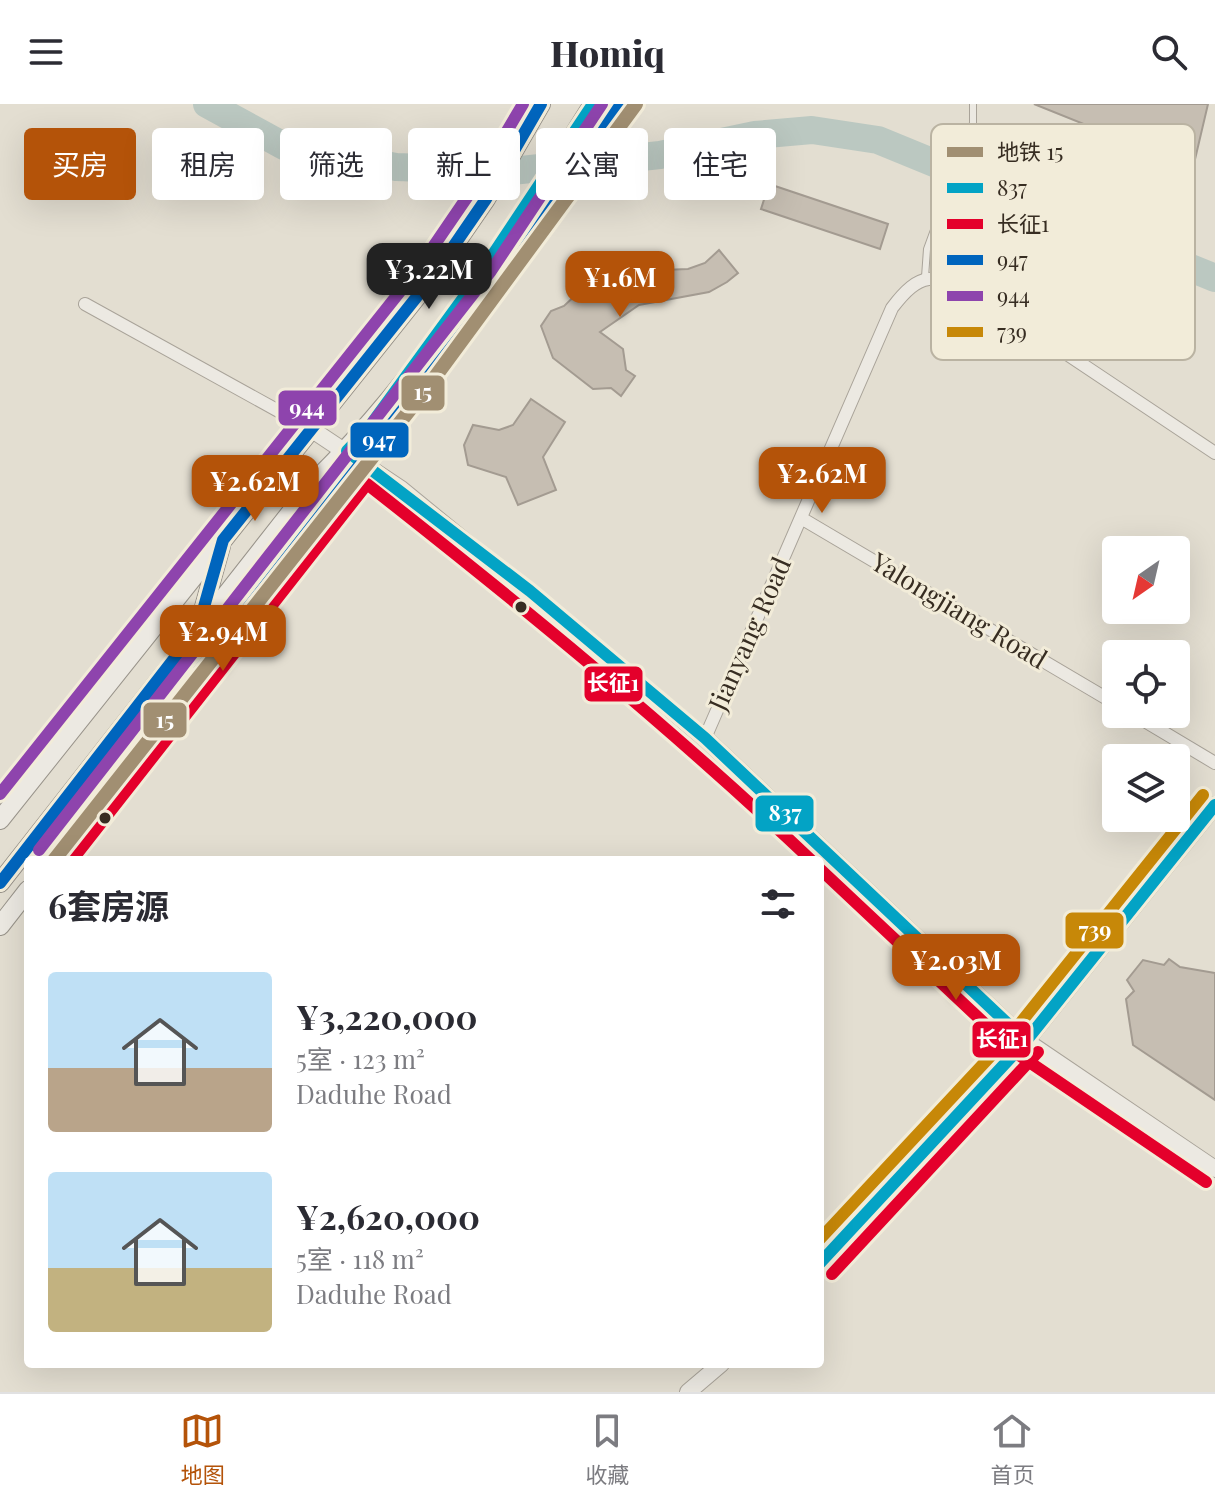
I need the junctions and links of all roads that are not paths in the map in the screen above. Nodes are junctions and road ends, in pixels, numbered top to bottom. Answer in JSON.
{"nodes":[{"id":1,"x":541,"y":104,"type":"edge"},
{"id":2,"x":593,"y":104,"type":"edge"},
{"id":3,"x":621,"y":104,"type":"edge"},
{"id":4,"x":973,"y":104,"type":"edge"},
{"id":5,"x":973,"y":124,"type":"edge"},
{"id":6,"x":931,"y":237,"type":"edge"},
{"id":7,"x":925,"y":277,"type":"junction"},
{"id":8,"x":931,"y":278,"type":"edge"},
{"id":9,"x":85,"y":304,"type":"dead end"},
{"id":10,"x":1076,"y":360,"type":"edge"},
{"id":11,"x":311,"y":429,"type":"junction"},
{"id":12,"x":347,"y":451,"type":"junction"},
{"id":13,"x":1215,"y":453,"type":"edge"},
{"id":14,"x":364,"y":462,"type":"junction"},
{"id":15,"x":801,"y":518,"type":"junction"},
{"id":16,"x":223,"y":540,"type":"junction"},
{"id":17,"x":198,"y":628,"type":"junction"},
{"id":18,"x":1102,"y":696,"type":"edge"},
{"id":19,"x":1156,"y":728,"type":"edge"},
{"id":20,"x":705,"y":738,"type":"junction"},
{"id":21,"x":1215,"y":763,"type":"edge"},
{"id":22,"x":1215,"y":805,"type":"edge"},
{"id":23,"x":0,"y":820,"type":"edge"},
{"id":24,"x":55,"y":856,"type":"edge"},
{"id":25,"x":20,"y":858,"type":"junction"},
{"id":26,"x":0,"y":870,"type":"edge"},
{"id":27,"x":0,"y":883,"type":"edge"},
{"id":28,"x":24,"y":895,"type":"edge"},
{"id":29,"x":0,"y":926,"type":"edge"},
{"id":30,"x":1026,"y":1041,"type":"junction"},
{"id":31,"x":1215,"y":1169,"type":"edge"},
{"id":32,"x":824,"y":1259,"type":"edge"},
{"id":33,"x":716,"y":1368,"type":"edge"},
{"id":34,"x":688,"y":1392,"type":"edge"}],
"edges":[{"from":1,"to":11,"type":"main road"},
{"from":2,"to":12,"type":"main road"},
{"from":3,"to":14,"type":"main road"},
{"from":4,"to":5,"type":"lane"},
{"from":6,"to":7,"type":"lane"},
{"from":7,"to":8,"type":"street"},
{"from":7,"to":15,"type":"street","name":"Jianyang Road"},
{"from":9,"to":11,"type":"street"},
{"from":10,"to":13,"type":"street"},
{"from":11,"to":12,"type":"street"},
{"from":11,"to":16,"type":"main road"},
{"from":12,"to":14,"type":"street"},
{"from":12,"to":17,"type":"main road"},
{"from":14,"to":20,"type":"street"},
{"from":14,"to":24,"type":"main road"},
{"from":15,"to":18,"type":"street","name":"Yalongjiang Road"},
{"from":15,"to":20,"type":"street","name":"Jianyang Road"},
{"from":16,"to":17,"type":"main road"},
{"from":16,"to":23,"type":"main road"},
{"from":17,"to":25,"type":"main road"},
{"from":19,"to":21,"type":"street"},
{"from":20,"to":30,"type":"street"},
{"from":22,"to":30,"type":"street"},
{"from":25,"to":26,"type":"main road"},
{"from":25,"to":27,"type":"main road"},
{"from":28,"to":29,"type":"main road"},
{"from":30,"to":31,"type":"street"},
{"from":30,"to":32,"type":"street"},
{"from":33,"to":34,"type":"street"}]}
